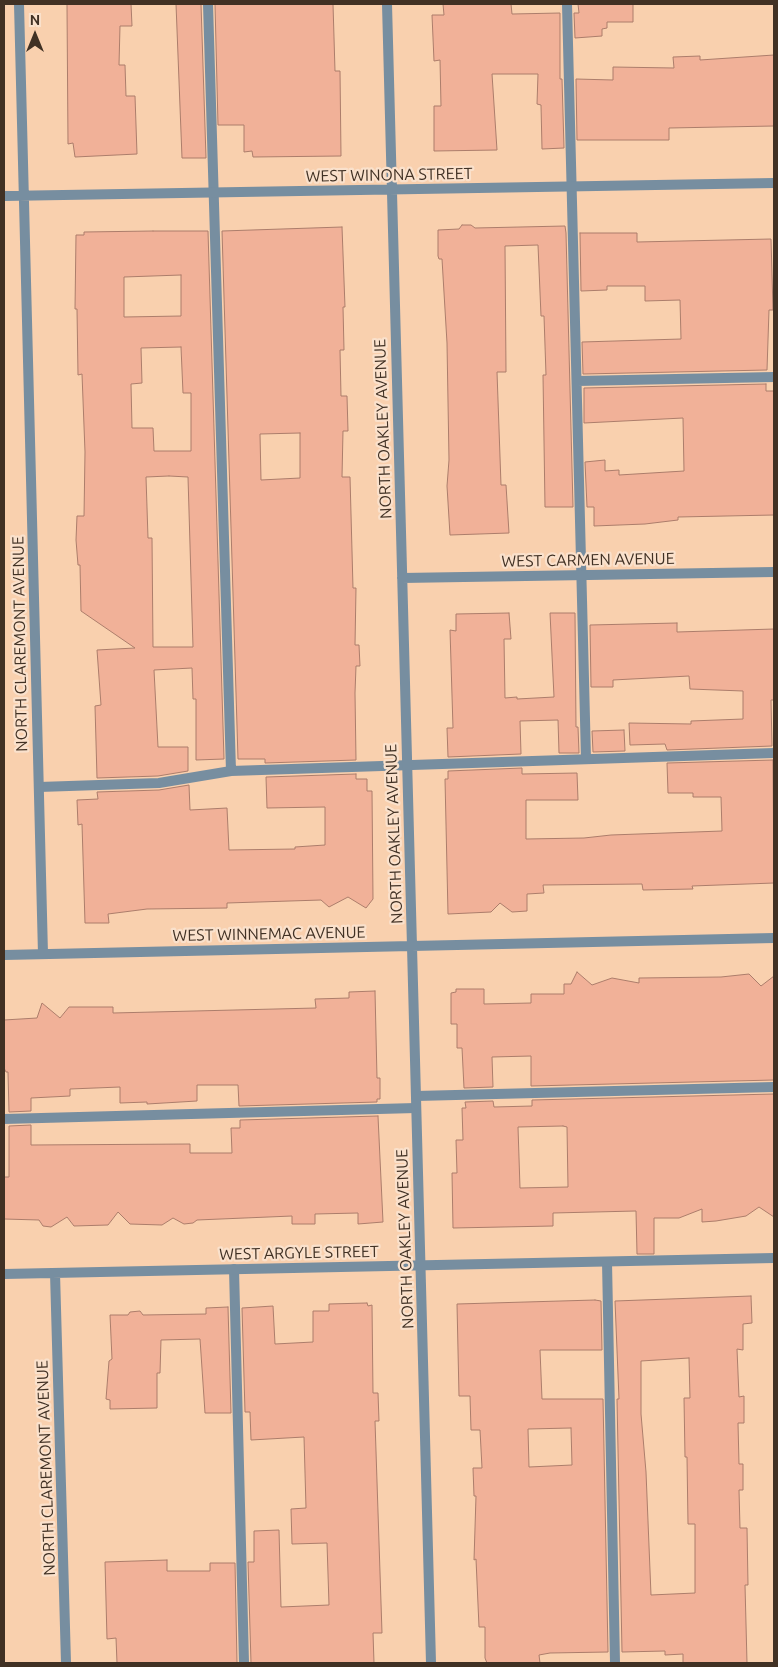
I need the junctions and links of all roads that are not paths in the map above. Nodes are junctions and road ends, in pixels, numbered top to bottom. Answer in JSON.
{"nodes":[{"id":1,"x":19,"y":4,"type":"edge"},
{"id":2,"x":208,"y":4,"type":"edge"},
{"id":3,"x":387,"y":4,"type":"edge"},
{"id":4,"x":566,"y":4,"type":"edge"},
{"id":5,"x":774,"y":183,"type":"edge"},
{"id":6,"x":572,"y":186,"type":"junction"},
{"id":7,"x":392,"y":190,"type":"junction"},
{"id":8,"x":214,"y":193,"type":"junction"},
{"id":9,"x":4,"y":196,"type":"edge"},
{"id":10,"x":24,"y":196,"type":"junction"},
{"id":11,"x":774,"y":377,"type":"edge"},
{"id":12,"x":577,"y":381,"type":"junction"},
{"id":13,"x":774,"y":572,"type":"edge"},
{"id":14,"x":581,"y":576,"type":"junction"},
{"id":15,"x":402,"y":578,"type":"junction"},
{"id":16,"x":774,"y":753,"type":"edge"},
{"id":17,"x":586,"y":759,"type":"junction"},
{"id":18,"x":407,"y":765,"type":"junction"},
{"id":19,"x":231,"y":771,"type":"junction"},
{"id":20,"x":39,"y":787,"type":"junction"},
{"id":21,"x":774,"y":938,"type":"edge"},
{"id":22,"x":412,"y":946,"type":"junction"},
{"id":23,"x":43,"y":954,"type":"junction"},
{"id":24,"x":4,"y":955,"type":"edge"},
{"id":25,"x":774,"y":1087,"type":"edge"},
{"id":26,"x":416,"y":1096,"type":"junction"},
{"id":27,"x":416,"y":1108,"type":"junction"},
{"id":28,"x":4,"y":1119,"type":"edge"},
{"id":29,"x":774,"y":1258,"type":"edge"},
{"id":30,"x":607,"y":1262,"type":"junction"},
{"id":31,"x":421,"y":1265,"type":"junction"},
{"id":32,"x":234,"y":1269,"type":"junction"},
{"id":33,"x":55,"y":1272,"type":"junction"},
{"id":34,"x":4,"y":1274,"type":"edge"},
{"id":35,"x":66,"y":1663,"type":"edge"},
{"id":36,"x":244,"y":1663,"type":"edge"},
{"id":37,"x":432,"y":1663,"type":"edge"},
{"id":38,"x":615,"y":1663,"type":"edge"}],
"edges":[{"from":1,"to":10,"type":"street","name":"NORTH CLAREMONT AVENUE"},
{"from":2,"to":8,"type":"street"},
{"from":3,"to":7,"type":"street","name":"NORTH OAKLEY AVENUE"},
{"from":4,"to":6,"type":"street"},
{"from":5,"to":6,"type":"street","name":"WEST WINONA STREET"},
{"from":6,"to":7,"type":"street","name":"WEST WINONA STREET"},
{"from":6,"to":12,"type":"street"},
{"from":7,"to":8,"type":"street","name":"WEST WINONA STREET"},
{"from":7,"to":15,"type":"street","name":"NORTH OAKLEY AVENUE"},
{"from":8,"to":10,"type":"street","name":"WEST WINONA STREET"},
{"from":8,"to":19,"type":"street"},
{"from":9,"to":10,"type":"street","name":"WEST WINONA STREET"},
{"from":10,"to":20,"type":"street","name":"NORTH CLAREMONT AVENUE"},
{"from":11,"to":12,"type":"street"},
{"from":12,"to":14,"type":"street"},
{"from":13,"to":14,"type":"street","name":"WEST CARMEN AVENUE"},
{"from":14,"to":15,"type":"street","name":"WEST CARMEN AVENUE"},
{"from":14,"to":17,"type":"street"},
{"from":15,"to":18,"type":"street","name":"NORTH OAKLEY AVENUE"},
{"from":16,"to":17,"type":"street"},
{"from":17,"to":18,"type":"street"},
{"from":18,"to":19,"type":"street"},
{"from":18,"to":22,"type":"street","name":"NORTH OAKLEY AVENUE"},
{"from":19,"to":20,"type":"street"},
{"from":20,"to":23,"type":"street","name":"NORTH CLAREMONT AVENUE"},
{"from":21,"to":22,"type":"street","name":"WEST WINNEMAC AVENUE"},
{"from":22,"to":23,"type":"street","name":"WEST WINNEMAC AVENUE"},
{"from":22,"to":26,"type":"street","name":"NORTH OAKLEY AVENUE"},
{"from":23,"to":24,"type":"street","name":"WEST WINNEMAC AVENUE"},
{"from":25,"to":26,"type":"street"},
{"from":26,"to":27,"type":"street","name":"NORTH OAKLEY AVENUE"},
{"from":27,"to":28,"type":"street"},
{"from":27,"to":31,"type":"street","name":"NORTH OAKLEY AVENUE"},
{"from":29,"to":30,"type":"street","name":"WEST ARGYLE STREET"},
{"from":30,"to":31,"type":"street","name":"WEST ARGYLE STREET"},
{"from":30,"to":38,"type":"street"},
{"from":31,"to":32,"type":"street","name":"WEST ARGYLE STREET"},
{"from":31,"to":37,"type":"street","name":"NORTH OAKLEY AVENUE"},
{"from":32,"to":33,"type":"street","name":"WEST ARGYLE STREET"},
{"from":32,"to":36,"type":"street"},
{"from":33,"to":34,"type":"street","name":"WEST ARGYLE STREET"},
{"from":33,"to":35,"type":"street","name":"NORTH CLAREMONT AVENUE"}]}
